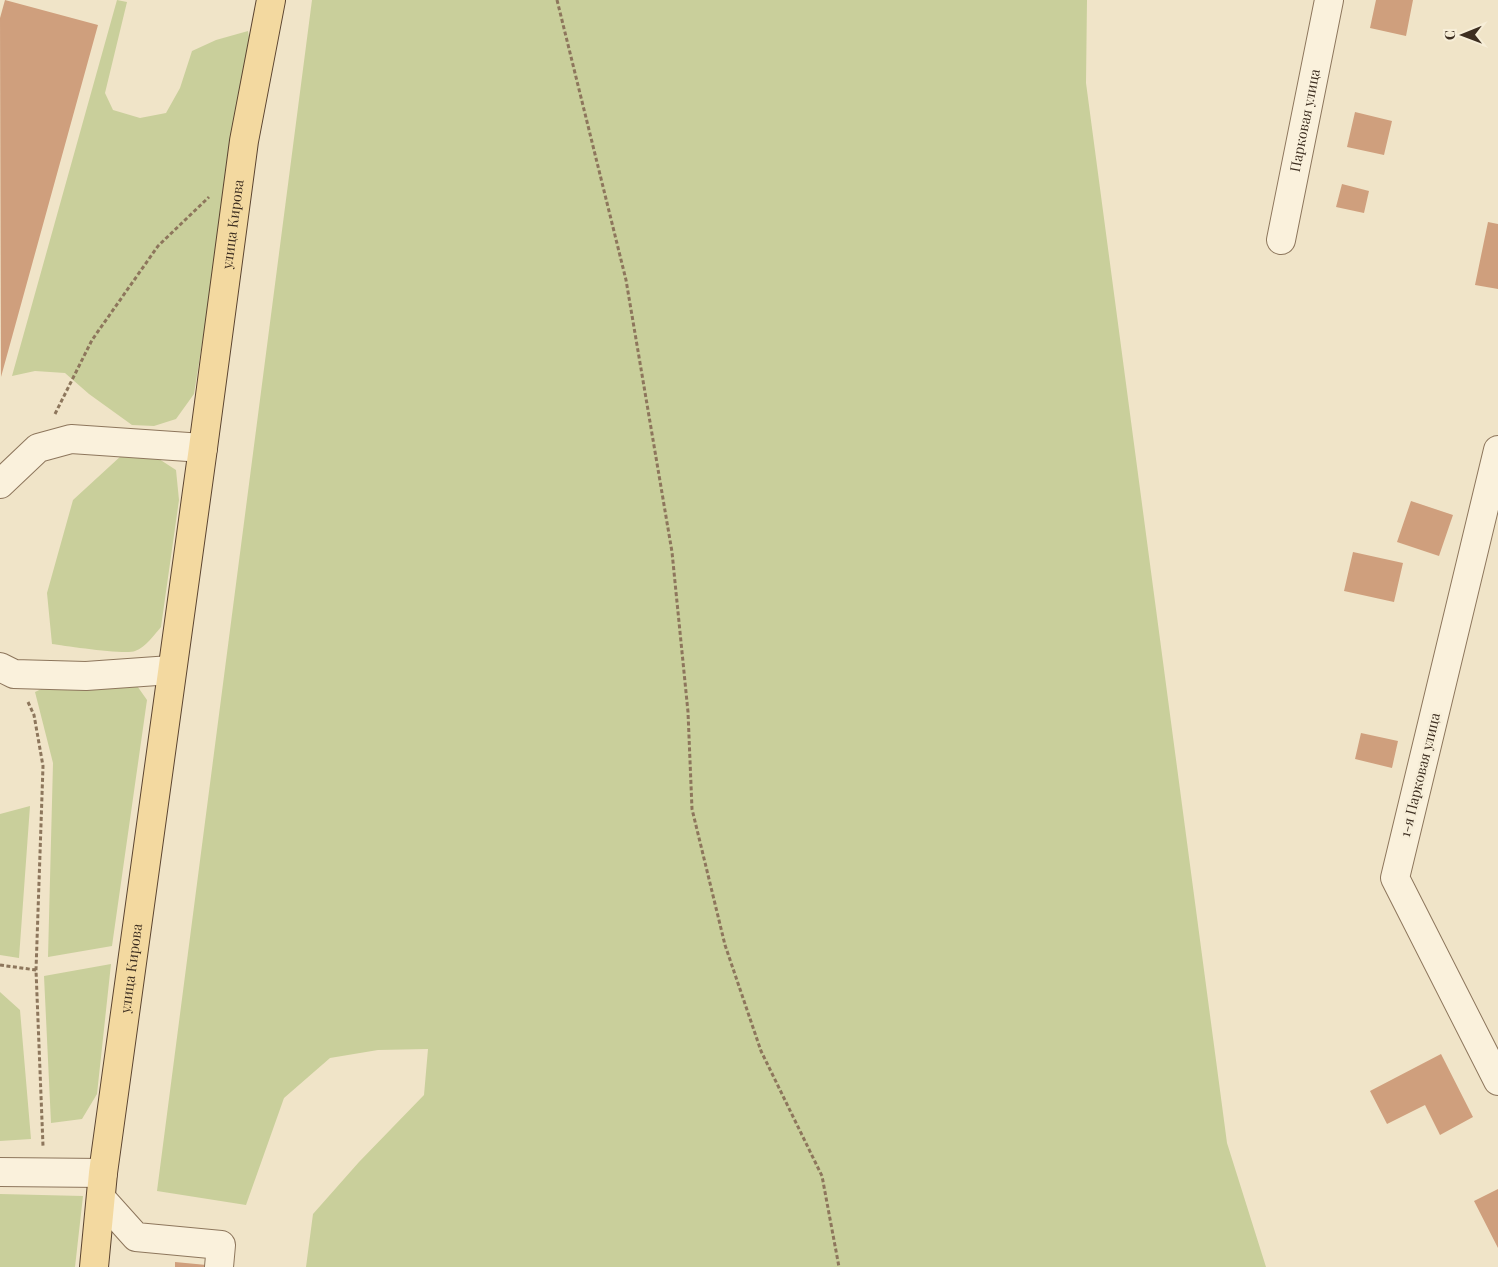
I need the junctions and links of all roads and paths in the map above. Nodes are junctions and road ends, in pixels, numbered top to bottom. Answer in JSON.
{"nodes":[{"id":1,"x":271,"y":0,"type":"edge"},
{"id":2,"x":558,"y":0,"type":"edge"},
{"id":3,"x":1330,"y":0,"type":"edge"},
{"id":4,"x":240,"y":167,"type":"junction"},
{"id":5,"x":1281,"y":240,"type":"dead end"},
{"id":6,"x":38,"y":448,"type":"junction"},
{"id":7,"x":203,"y":448,"type":"junction"},
{"id":8,"x":1498,"y":450,"type":"edge"},
{"id":9,"x":0,"y":484,"type":"edge"},
{"id":10,"x":171,"y":670,"type":"junction"},
{"id":11,"x":7,"y":671,"type":"edge"},
{"id":12,"x":0,"y":965,"type":"edge"},
{"id":13,"x":36,"y":970,"type":"junction"},
{"id":14,"x":1498,"y":1082,"type":"edge"},
{"id":15,"x":0,"y":1172,"type":"edge"},
{"id":16,"x":44,"y":1172,"type":"junction"},
{"id":17,"x":102,"y":1185,"type":"junction"},
{"id":18,"x":94,"y":1267,"type":"edge"},
{"id":19,"x":219,"y":1267,"type":"edge"},
{"id":20,"x":839,"y":1267,"type":"edge"}],
"edges":[{"from":1,"to":4,"type":"main road","name":"улица Кирова"},
{"from":2,"to":20,"type":"path"},
{"from":3,"to":5,"type":"street","name":"Парковая улица"},
{"from":4,"to":6,"type":"path"},
{"from":4,"to":7,"type":"main road","name":"улица Кирова"},
{"from":6,"to":7,"type":"street"},
{"from":6,"to":9,"type":"street"},
{"from":7,"to":10,"type":"main road","name":"улица Кирова"},
{"from":8,"to":14,"type":"street","name":"1-я Парковая улица"},
{"from":10,"to":11,"type":"street"},
{"from":10,"to":17,"type":"main road","name":"улица Кирова"},
{"from":11,"to":13,"type":"path"},
{"from":12,"to":13,"type":"path"},
{"from":13,"to":16,"type":"path"},
{"from":15,"to":16,"type":"street"},
{"from":16,"to":17,"type":"street"},
{"from":17,"to":18,"type":"main road","name":"улица Кирова"},
{"from":17,"to":19,"type":"street"}]}
